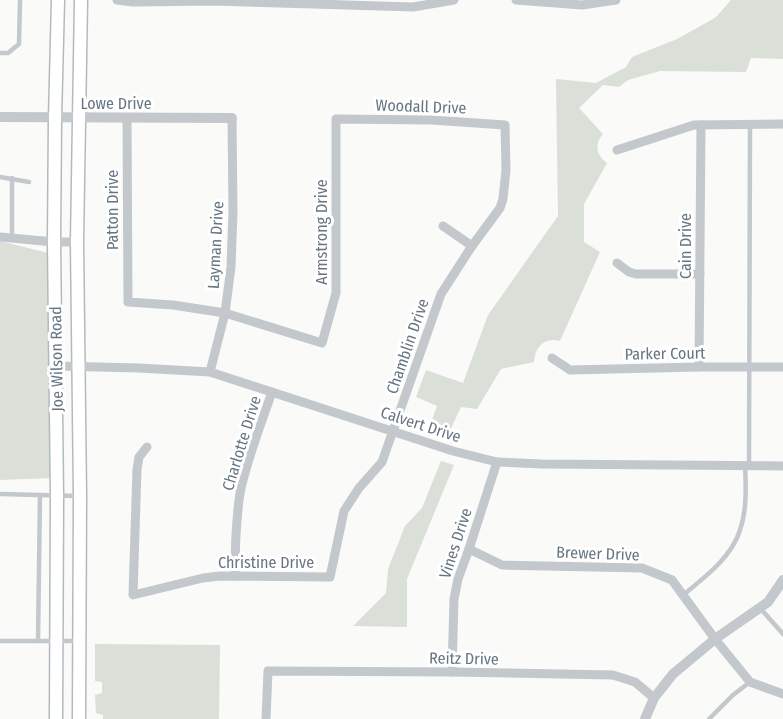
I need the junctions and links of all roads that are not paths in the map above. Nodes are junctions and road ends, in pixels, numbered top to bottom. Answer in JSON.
{"nodes":[{"id":1,"x":20,"y":0,"type":"edge"},
{"id":2,"x":58,"y":0,"type":"edge"},
{"id":3,"x":81,"y":0,"type":"edge"},
{"id":4,"x":117,"y":0,"type":"edge"},
{"id":5,"x":215,"y":0,"type":"edge"},
{"id":6,"x":454,"y":0,"type":"edge"},
{"id":7,"x":516,"y":0,"type":"edge"},
{"id":8,"x":616,"y":0,"type":"edge"},
{"id":9,"x":0,"y":53,"type":"edge"},
{"id":10,"x":0,"y":117,"type":"edge"},
{"id":11,"x":55,"y":118,"type":"junction"},
{"id":12,"x":78,"y":118,"type":"junction"},
{"id":13,"x":127,"y":118,"type":"junction"},
{"id":14,"x":232,"y":118,"type":"joint"},
{"id":15,"x":336,"y":119,"type":"joint"},
{"id":16,"x":700,"y":124,"type":"junction"},
{"id":17,"x":750,"y":124,"type":"junction"},
{"id":18,"x":783,"y":124,"type":"edge"},
{"id":19,"x":505,"y":125,"type":"joint"},
{"id":20,"x":617,"y":150,"type":"dead end"},
{"id":21,"x":0,"y":177,"type":"edge"},
{"id":22,"x":12,"y":178,"type":"junction"},
{"id":23,"x":29,"y":182,"type":"dead end"},
{"id":24,"x":443,"y":226,"type":"dead end"},
{"id":25,"x":0,"y":237,"type":"edge"},
{"id":26,"x":12,"y":238,"type":"junction"},
{"id":27,"x":54,"y":242,"type":"junction"},
{"id":28,"x":78,"y":242,"type":"junction"},
{"id":29,"x":472,"y":246,"type":"junction"},
{"id":30,"x":617,"y":263,"type":"dead end"},
{"id":31,"x":700,"y":273,"type":"junction"},
{"id":32,"x":225,"y":313,"type":"junction"},
{"id":33,"x":552,"y":358,"type":"dead end"},
{"id":34,"x":56,"y":366,"type":"junction"},
{"id":35,"x":79,"y":366,"type":"junction"},
{"id":36,"x":699,"y":367,"type":"junction"},
{"id":37,"x":750,"y":368,"type":"junction"},
{"id":38,"x":783,"y":368,"type":"edge"},
{"id":39,"x":210,"y":372,"type":"junction"},
{"id":40,"x":272,"y":392,"type":"junction"},
{"id":41,"x":393,"y":431,"type":"junction"},
{"id":42,"x":147,"y":447,"type":"dead end"},
{"id":43,"x":497,"y":462,"type":"junction"},
{"id":44,"x":747,"y":465,"type":"junction"},
{"id":45,"x":783,"y":466,"type":"edge"},
{"id":46,"x":0,"y":494,"type":"edge"},
{"id":47,"x":40,"y":495,"type":"junction"},
{"id":48,"x":57,"y":496,"type":"junction"},
{"id":49,"x":80,"y":496,"type":"junction"},
{"id":50,"x":469,"y":549,"type":"junction"},
{"id":51,"x":235,"y":576,"type":"junction"},
{"id":52,"x":330,"y":577,"type":"joint"},
{"id":53,"x":783,"y":580,"type":"edge"},
{"id":54,"x":683,"y":595,"type":"junction"},
{"id":55,"x":760,"y":608,"type":"junction"},
{"id":56,"x":783,"y":634,"type":"edge"},
{"id":57,"x":715,"y":639,"type":"junction"},
{"id":58,"x":0,"y":641,"type":"edge"},
{"id":59,"x":39,"y":641,"type":"junction"},
{"id":60,"x":57,"y":641,"type":"junction"},
{"id":61,"x":80,"y":641,"type":"junction"},
{"id":62,"x":452,"y":672,"type":"junction"},
{"id":63,"x":750,"y":682,"type":"junction"},
{"id":64,"x":783,"y":694,"type":"edge"},
{"id":65,"x":654,"y":698,"type":"junction"},
{"id":66,"x":56,"y":719,"type":"edge"},
{"id":67,"x":80,"y":719,"type":"edge"},
{"id":68,"x":266,"y":719,"type":"edge"},
{"id":69,"x":645,"y":719,"type":"edge"},
{"id":70,"x":709,"y":719,"type":"edge"}],
"edges":[{"from":1,"to":9,"type":"lane"},
{"from":2,"to":11,"type":"main road","name":"Joe Wilson Road"},
{"from":3,"to":12,"type":"main road","name":"Joe Wilson Road"},
{"from":4,"to":5,"type":"street"},
{"from":5,"to":6,"type":"street"},
{"from":7,"to":8,"type":"street"},
{"from":10,"to":11,"type":"street","name":"Lowe Drive"},
{"from":11,"to":12,"type":"street","name":"Lowe Drive"},
{"from":11,"to":27,"type":"main road","name":"Joe Wilson Road"},
{"from":12,"to":13,"type":"street","name":"Lowe Drive"},
{"from":12,"to":28,"type":"main road","name":"Joe Wilson Road"},
{"from":13,"to":14,"type":"street","name":"Lowe Drive"},
{"from":13,"to":32,"type":"street","name":"Patton Drive"},
{"from":14,"to":32,"type":"street","name":"Layman Drive"},
{"from":15,"to":19,"type":"street","name":"Woodall Drive"},
{"from":15,"to":32,"type":"street","name":"Armstrong Drive"},
{"from":16,"to":17,"type":"street"},
{"from":16,"to":20,"type":"street"},
{"from":16,"to":31,"type":"street","name":"Cain Drive"},
{"from":17,"to":18,"type":"street"},
{"from":17,"to":37,"type":"lane"},
{"from":19,"to":29,"type":"street","name":"Chamblin Drive"},
{"from":21,"to":22,"type":"lane"},
{"from":22,"to":23,"type":"lane"},
{"from":22,"to":26,"type":"lane"},
{"from":24,"to":29,"type":"street"},
{"from":25,"to":26,"type":"street"},
{"from":26,"to":27,"type":"street"},
{"from":27,"to":28,"type":"street"},
{"from":27,"to":34,"type":"main road","name":"Joe Wilson Road"},
{"from":28,"to":35,"type":"main road","name":"Joe Wilson Road"},
{"from":29,"to":41,"type":"street","name":"Chamblin Drive"},
{"from":30,"to":31,"type":"street"},
{"from":31,"to":36,"type":"street","name":"Cain Drive"},
{"from":32,"to":39,"type":"street","name":"Layman Drive"},
{"from":33,"to":36,"type":"street","name":"Parker Court"},
{"from":34,"to":35,"type":"street","name":"Calvert Drive"},
{"from":34,"to":48,"type":"main road","name":"Joe Wilson Road"},
{"from":35,"to":39,"type":"street","name":"Calvert Drive"},
{"from":35,"to":49,"type":"main road","name":"Joe Wilson Road"},
{"from":36,"to":37,"type":"street","name":"Parker Court"},
{"from":37,"to":38,"type":"street","name":"Parker Court"},
{"from":37,"to":44,"type":"lane"},
{"from":39,"to":40,"type":"street","name":"Calvert Drive"},
{"from":40,"to":41,"type":"street","name":"Calvert Drive"},
{"from":40,"to":51,"type":"street","name":"Charlotte Drive"},
{"from":41,"to":43,"type":"street","name":"Calvert Drive"},
{"from":41,"to":52,"type":"street","name":"Chamblin Drive"},
{"from":42,"to":51,"type":"street","name":"Christine Drive"},
{"from":43,"to":44,"type":"street","name":"Calvert Drive"},
{"from":43,"to":50,"type":"street","name":"Vines Drive"},
{"from":44,"to":45,"type":"street","name":"Calvert Drive"},
{"from":44,"to":54,"type":"lane"},
{"from":46,"to":47,"type":"lane"},
{"from":47,"to":48,"type":"lane"},
{"from":47,"to":59,"type":"lane"},
{"from":48,"to":49,"type":"lane"},
{"from":48,"to":60,"type":"main road","name":"Joe Wilson Road"},
{"from":49,"to":61,"type":"main road","name":"Joe Wilson Road"},
{"from":50,"to":54,"type":"street","name":"Brewer Drive"},
{"from":50,"to":62,"type":"street","name":"Vines Drive"},
{"from":51,"to":52,"type":"street","name":"Christine Drive"},
{"from":53,"to":55,"type":"street"},
{"from":54,"to":57,"type":"street","name":"Brewer Drive"},
{"from":55,"to":56,"type":"lane"},
{"from":55,"to":57,"type":"street"},
{"from":57,"to":63,"type":"street","name":"Brewer Drive"},
{"from":57,"to":65,"type":"street"},
{"from":58,"to":59,"type":"lane"},
{"from":59,"to":60,"type":"lane"},
{"from":60,"to":61,"type":"lane"},
{"from":60,"to":66,"type":"main road","name":"Joe Wilson Road"},
{"from":61,"to":67,"type":"main road","name":"Joe Wilson Road"},
{"from":62,"to":65,"type":"street","name":"Reitz Drive"},
{"from":62,"to":68,"type":"street","name":"Reitz Drive"},
{"from":63,"to":64,"type":"street"},
{"from":63,"to":70,"type":"lane"},
{"from":65,"to":69,"type":"street"}]}
